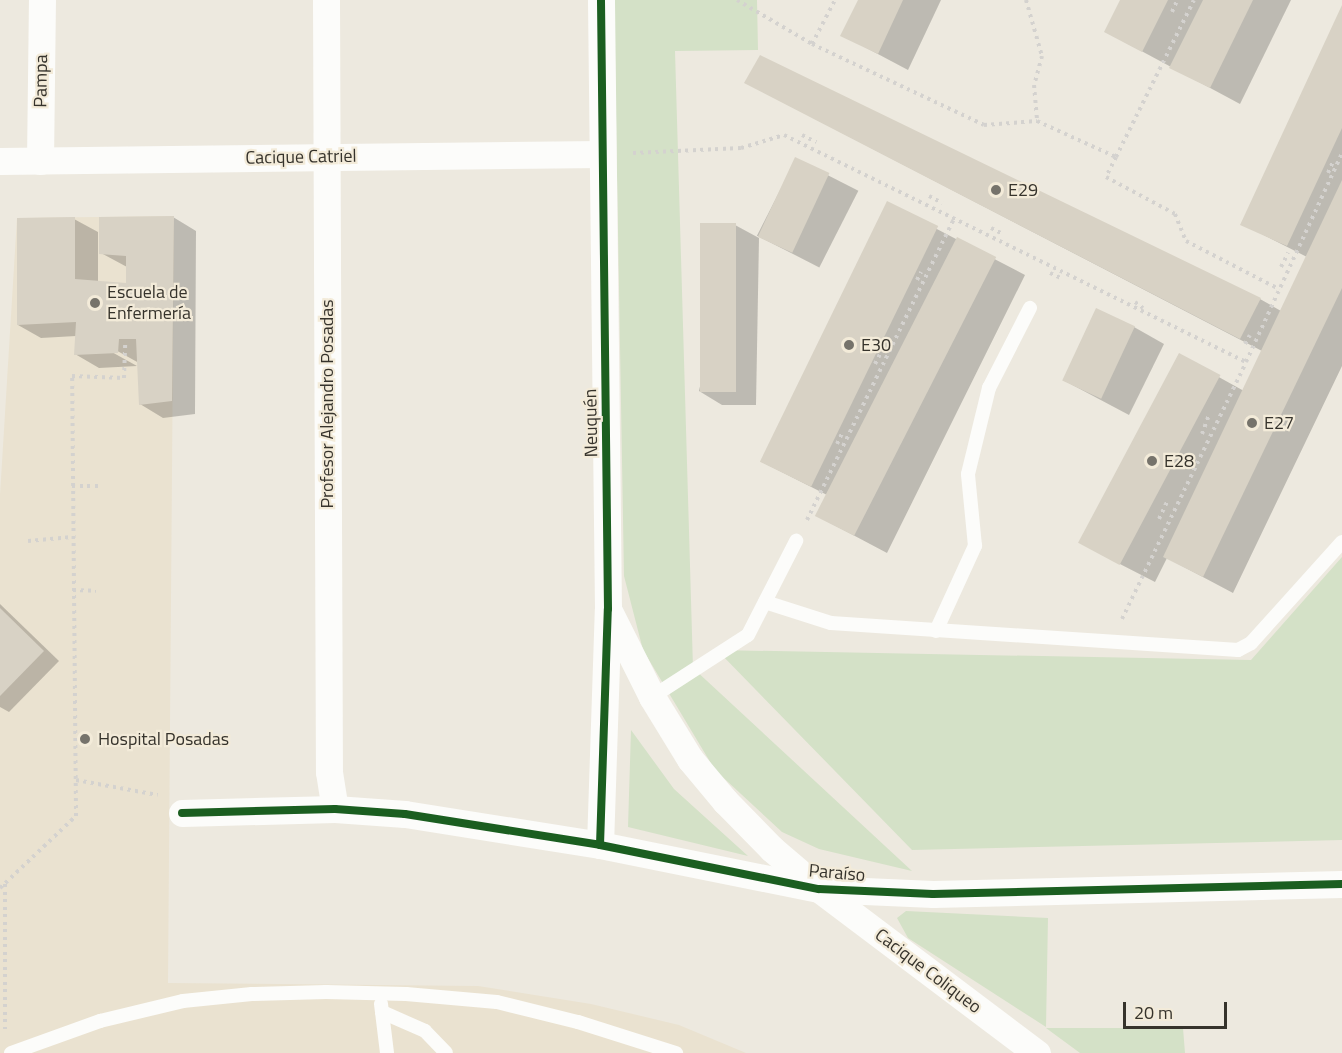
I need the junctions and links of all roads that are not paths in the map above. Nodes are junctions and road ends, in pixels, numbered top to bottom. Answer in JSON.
{"nodes":[{"id":1,"x":42,"y":0,"type":"edge"},
{"id":2,"x":326,"y":0,"type":"edge"},
{"id":3,"x":601,"y":0,"type":"edge"},
{"id":4,"x":601,"y":154,"type":"junction"},
{"id":5,"x":325,"y":157,"type":"junction"},
{"id":6,"x":0,"y":161,"type":"edge"},
{"id":7,"x":40,"y":161,"type":"junction"},
{"id":8,"x":1030,"y":308,"type":"dead end"},
{"id":9,"x":796,"y":541,"type":"road end"},
{"id":10,"x":1342,"y":542,"type":"edge"},
{"id":11,"x":765,"y":602,"type":"junction"},
{"id":12,"x":608,"y":609,"type":"junction"},
{"id":13,"x":936,"y":631,"type":"junction"},
{"id":14,"x":652,"y":697,"type":"junction"},
{"id":15,"x":335,"y":808,"type":"junction"},
{"id":16,"x":182,"y":813,"type":"dead end"},
{"id":17,"x":600,"y":845,"type":"junction"},
{"id":18,"x":1342,"y":884,"type":"edge"},
{"id":19,"x":819,"y":889,"type":"junction"},
{"id":20,"x":379,"y":993,"type":"junction"},
{"id":21,"x":382,"y":1012,"type":"junction"},
{"id":22,"x":10,"y":1053,"type":"edge"},
{"id":23,"x":387,"y":1053,"type":"edge"},
{"id":24,"x":446,"y":1053,"type":"edge"},
{"id":25,"x":675,"y":1053,"type":"edge"},
{"id":26,"x":1037,"y":1053,"type":"edge"}],
"edges":[{"from":1,"to":7,"type":"street","name":"Pampa"},
{"from":2,"to":5,"type":"street","name":"Profesor Alejandro Posadas"},
{"from":3,"to":4,"type":"street","name":"Neuquén"},
{"from":4,"to":5,"type":"street","name":"Cacique Catriel"},
{"from":4,"to":12,"type":"street","name":"Neuquén"},
{"from":5,"to":7,"type":"street","name":"Cacique Catriel"},
{"from":5,"to":15,"type":"street","name":"Profesor Alejandro Posadas"},
{"from":6,"to":7,"type":"street","name":"Cacique Catriel"},
{"from":8,"to":13,"type":"lane"},
{"from":9,"to":11,"type":"lane"},
{"from":10,"to":13,"type":"lane"},
{"from":11,"to":13,"type":"lane"},
{"from":11,"to":14,"type":"lane"},
{"from":12,"to":14,"type":"street","name":"Cacique Coliqueo"},
{"from":12,"to":17,"type":"street","name":"Neuquén"},
{"from":14,"to":19,"type":"street","name":"Cacique Coliqueo"},
{"from":15,"to":16,"type":"street","name":"Paraíso"},
{"from":15,"to":17,"type":"street","name":"Paraíso"},
{"from":17,"to":19,"type":"street","name":"Paraíso"},
{"from":18,"to":19,"type":"street","name":"Paraíso"},
{"from":19,"to":26,"type":"street","name":"Cacique Coliqueo"},
{"from":20,"to":21,"type":"lane"},
{"from":20,"to":22,"type":"lane"},
{"from":20,"to":25,"type":"lane"},
{"from":21,"to":23,"type":"lane"},
{"from":21,"to":24,"type":"lane"}]}
